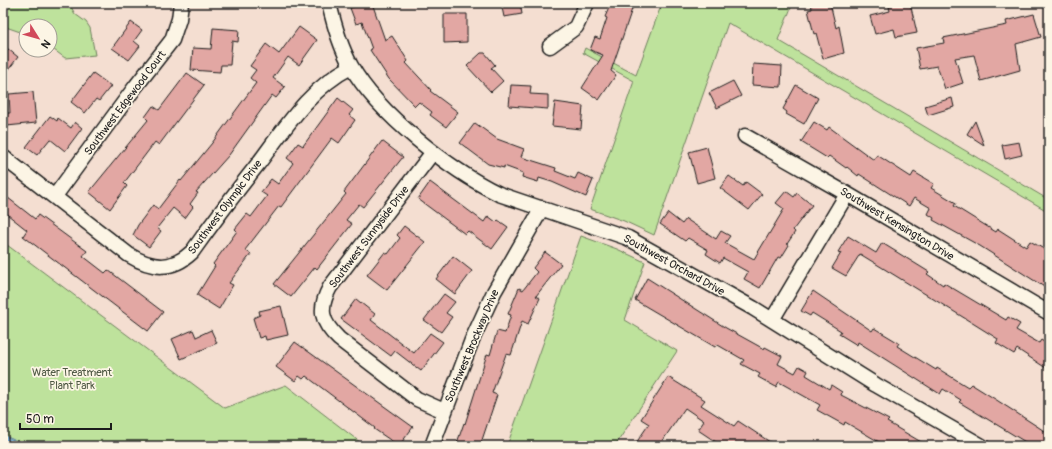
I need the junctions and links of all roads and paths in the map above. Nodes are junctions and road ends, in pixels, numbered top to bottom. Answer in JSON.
{"nodes":[{"id":1,"x":181,"y":3,"type":"edge"},
{"id":2,"x":329,"y":3,"type":"edge"},
{"id":3,"x":587,"y":3,"type":"edge"},
{"id":4,"x":550,"y":46,"type":"dead end"},
{"id":5,"x":351,"y":67,"type":"junction"},
{"id":6,"x":745,"y":136,"type":"dead end"},
{"id":7,"x":433,"y":152,"type":"junction"},
{"id":8,"x":3,"y":157,"type":"edge"},
{"id":9,"x":847,"y":194,"type":"junction"},
{"id":10,"x":55,"y":196,"type":"junction"},
{"id":11,"x":542,"y":208,"type":"junction"},
{"id":12,"x":1049,"y":313,"type":"edge"},
{"id":13,"x":772,"y":320,"type":"junction"},
{"id":14,"x":444,"y":411,"type":"junction"},
{"id":15,"x":432,"y":446,"type":"edge"},
{"id":16,"x":982,"y":446,"type":"edge"}],
"edges":[{"from":1,"to":10,"type":"street","name":"Southwest Edgewood Court"},
{"from":2,"to":5,"type":"street","name":"Southwest Orchard Drive"},
{"from":3,"to":4,"type":"street"},
{"from":5,"to":7,"type":"street","name":"Southwest Orchard Drive"},
{"from":5,"to":10,"type":"street","name":"Southwest Olympic Drive"},
{"from":6,"to":9,"type":"street","name":"Southwest Kensington Drive"},
{"from":7,"to":11,"type":"street","name":"Southwest Orchard Drive"},
{"from":7,"to":14,"type":"street","name":"Southwest Sunnyside Drive"},
{"from":8,"to":10,"type":"street","name":"Southwest Olympic Drive"},
{"from":9,"to":12,"type":"street","name":"Southwest Kensington Drive"},
{"from":9,"to":13,"type":"street"},
{"from":11,"to":13,"type":"street","name":"Southwest Orchard Drive"},
{"from":11,"to":14,"type":"street","name":"Southwest Brockway Drive"},
{"from":13,"to":16,"type":"street","name":"Southwest Orchard Drive"},
{"from":14,"to":15,"type":"street","name":"Southwest Brockway Drive"}]}
